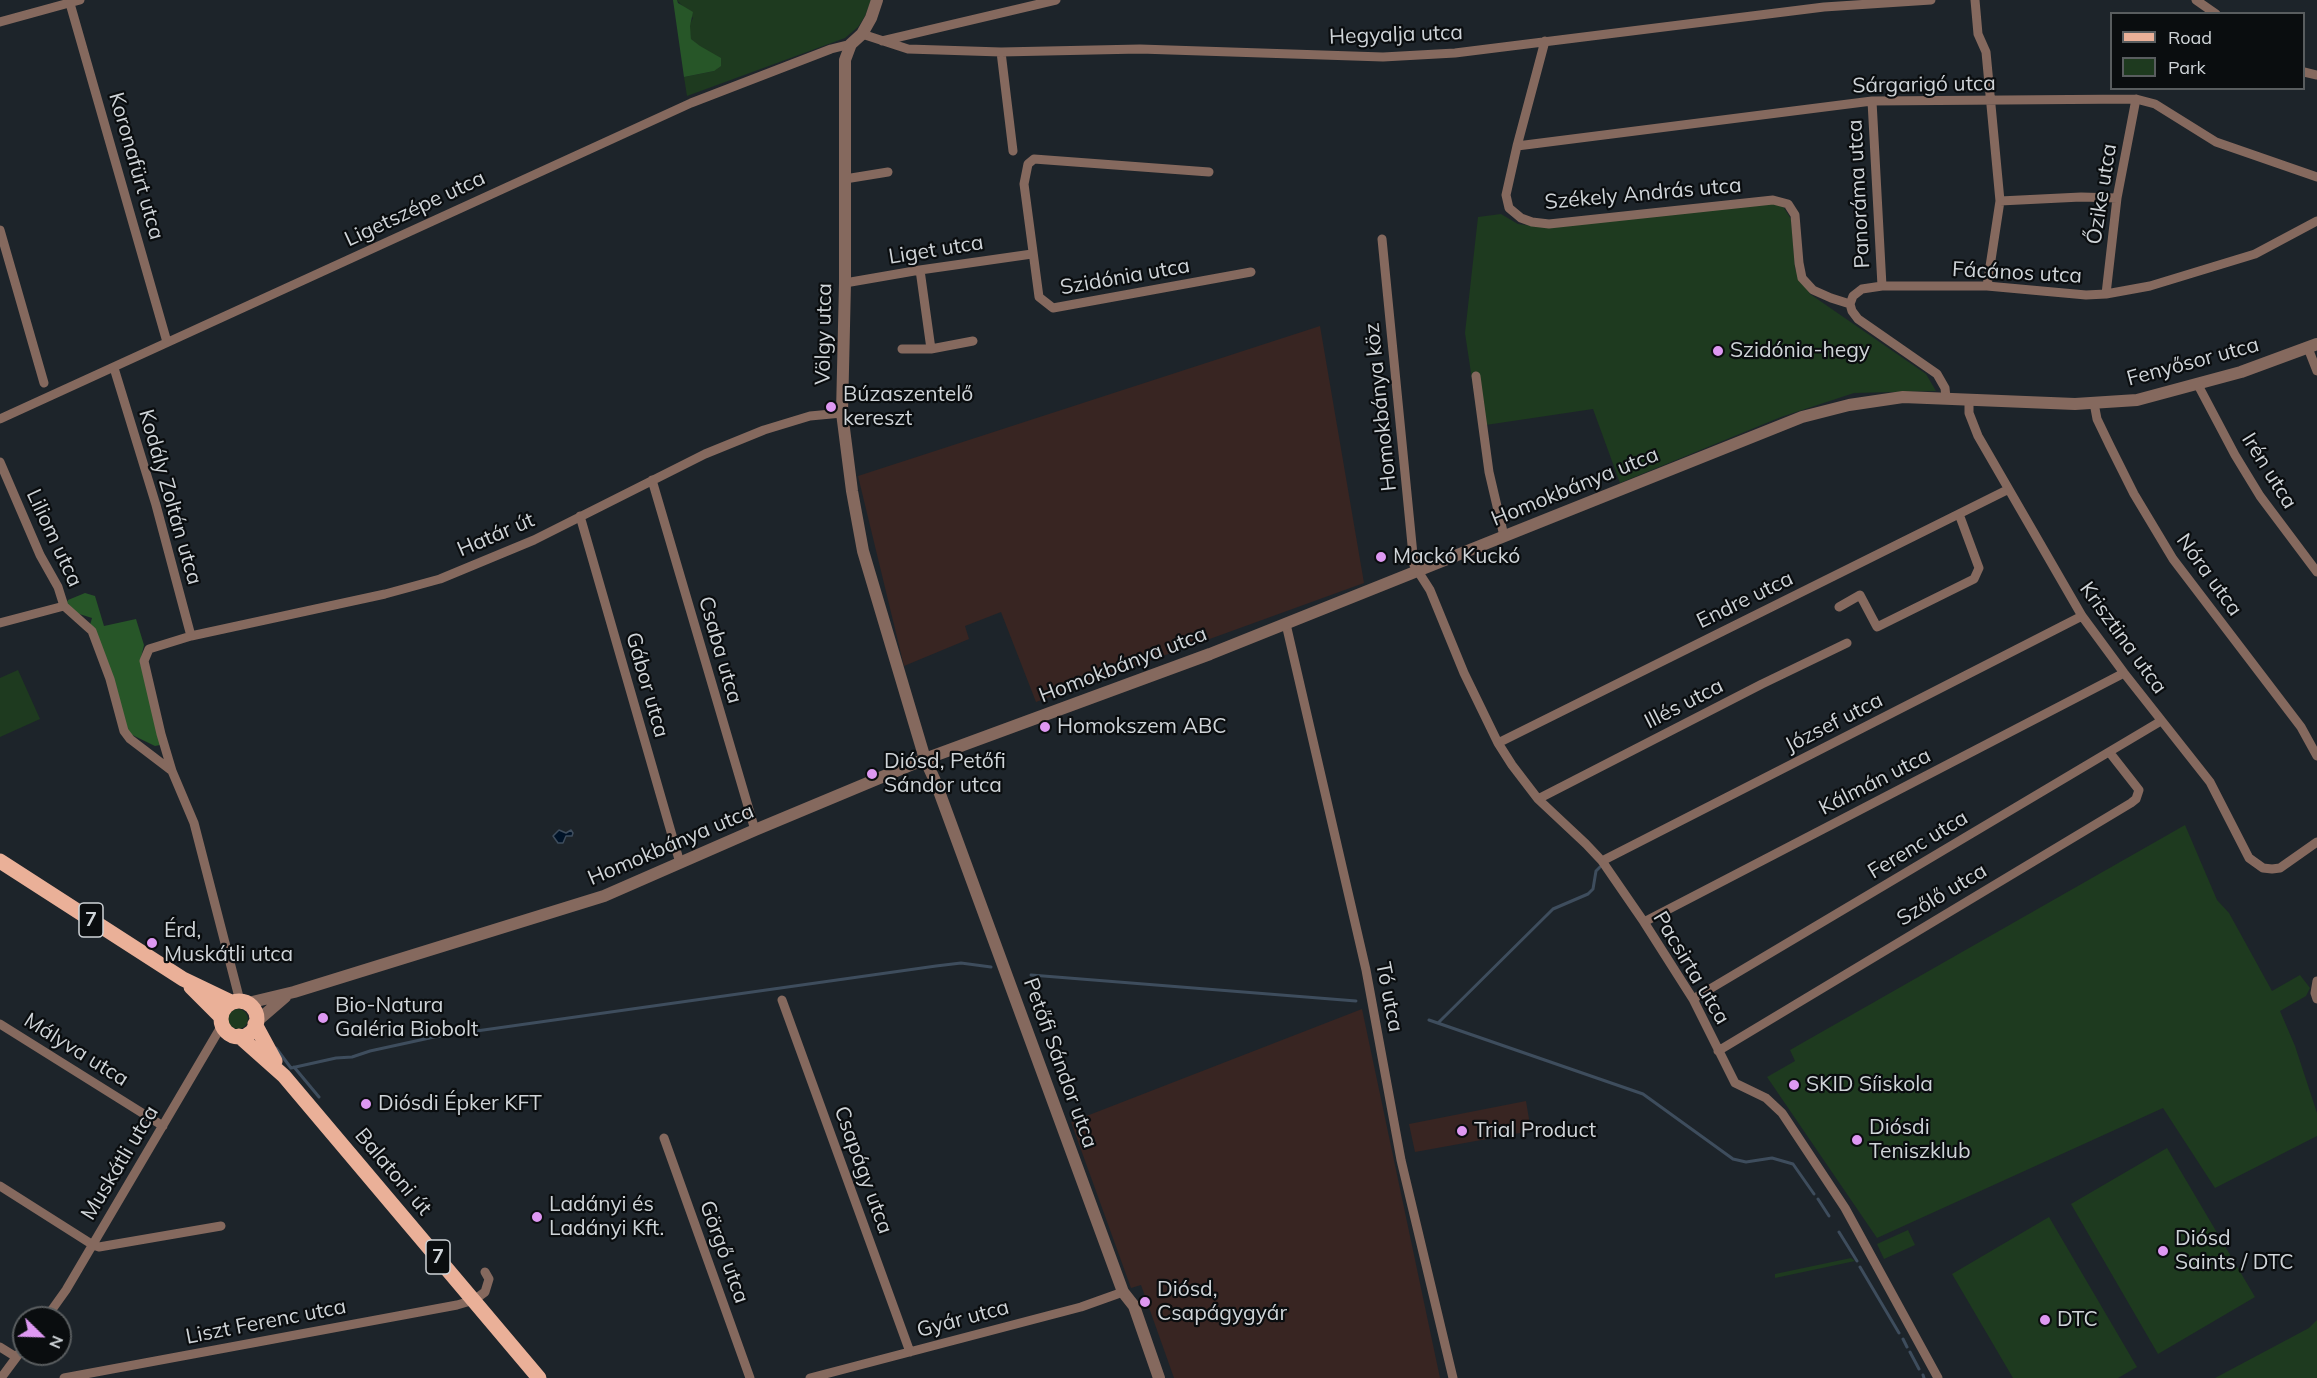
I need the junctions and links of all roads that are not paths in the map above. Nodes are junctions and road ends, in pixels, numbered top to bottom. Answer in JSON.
{"nodes":[{"id":1,"x":877,"y":0,"type":"edge"},
{"id":2,"x":1056,"y":0,"type":"edge"},
{"id":3,"x":1931,"y":0,"type":"edge"},
{"id":4,"x":1975,"y":0,"type":"edge"},
{"id":5,"x":2196,"y":0,"type":"edge"},
{"id":6,"x":73,"y":1,"type":"edge"},
{"id":7,"x":2213,"y":12,"type":"edge"},
{"id":8,"x":0,"y":22,"type":"edge"},
{"id":9,"x":861,"y":34,"type":"junction"},
{"id":10,"x":1545,"y":41,"type":"junction"},
{"id":11,"x":882,"y":42,"type":"junction"},
{"id":12,"x":851,"y":44,"type":"junction"},
{"id":13,"x":1001,"y":52,"type":"junction"},
{"id":14,"x":2136,"y":99,"type":"junction"},
{"id":15,"x":1872,"y":101,"type":"junction"},
{"id":16,"x":1992,"y":101,"type":"junction"},
{"id":17,"x":1517,"y":146,"type":"junction"},
{"id":18,"x":1013,"y":151,"type":"dead end"},
{"id":19,"x":888,"y":172,"type":"dead end"},
{"id":20,"x":1209,"y":172,"type":"dead end"},
{"id":21,"x":2317,"y":177,"type":"edge"},
{"id":22,"x":845,"y":179,"type":"junction"},
{"id":23,"x":2117,"y":198,"type":"junction"},
{"id":24,"x":2000,"y":201,"type":"junction"},
{"id":25,"x":2317,"y":221,"type":"edge"},
{"id":26,"x":0,"y":230,"type":"edge"},
{"id":27,"x":1382,"y":239,"type":"dead end"},
{"id":28,"x":1032,"y":254,"type":"junction"},
{"id":29,"x":920,"y":270,"type":"junction"},
{"id":30,"x":1251,"y":272,"type":"dead end"},
{"id":31,"x":845,"y":283,"type":"junction"},
{"id":32,"x":1882,"y":286,"type":"junction"},
{"id":33,"x":1987,"y":286,"type":"junction"},
{"id":34,"x":2106,"y":294,"type":"junction"},
{"id":35,"x":1850,"y":304,"type":"junction"},
{"id":36,"x":973,"y":341,"type":"dead end"},
{"id":37,"x":167,"y":342,"type":"junction"},
{"id":38,"x":2312,"y":346,"type":"edge"},
{"id":39,"x":902,"y":349,"type":"dead end"},
{"id":40,"x":931,"y":349,"type":"junction"},
{"id":41,"x":114,"y":368,"type":"junction"},
{"id":42,"x":2317,"y":371,"type":"edge"},
{"id":43,"x":1476,"y":376,"type":"dead end"},
{"id":44,"x":44,"y":383,"type":"dead end"},
{"id":45,"x":2198,"y":385,"type":"junction"},
{"id":46,"x":1946,"y":398,"type":"junction"},
{"id":47,"x":1969,"y":400,"type":"junction"},
{"id":48,"x":2094,"y":403,"type":"junction"},
{"id":49,"x":842,"y":414,"type":"junction"},
{"id":50,"x":0,"y":419,"type":"edge"},
{"id":51,"x":0,"y":462,"type":"edge"},
{"id":52,"x":652,"y":480,"type":"junction"},
{"id":53,"x":2007,"y":490,"type":"junction"},
{"id":54,"x":1959,"y":514,"type":"junction"},
{"id":55,"x":579,"y":516,"type":"junction"},
{"id":56,"x":1504,"y":536,"type":"junction"},
{"id":57,"x":1418,"y":571,"type":"junction"},
{"id":58,"x":2317,"y":572,"type":"edge"},
{"id":59,"x":64,"y":606,"type":"junction"},
{"id":60,"x":1839,"y":606,"type":"dead end"},
{"id":61,"x":2082,"y":616,"type":"junction"},
{"id":62,"x":0,"y":623,"type":"edge"},
{"id":63,"x":1286,"y":624,"type":"junction"},
{"id":64,"x":191,"y":636,"type":"junction"},
{"id":65,"x":1847,"y":644,"type":"dead end"},
{"id":66,"x":149,"y":649,"type":"joint"},
{"id":67,"x":2124,"y":674,"type":"junction"},
{"id":68,"x":2162,"y":722,"type":"junction"},
{"id":69,"x":1498,"y":743,"type":"junction"},
{"id":70,"x":2110,"y":753,"type":"junction"},
{"id":71,"x":2317,"y":756,"type":"edge"},
{"id":72,"x":925,"y":759,"type":"junction"},
{"id":73,"x":172,"y":771,"type":"junction"},
{"id":74,"x":1538,"y":799,"type":"junction"},
{"id":75,"x":755,"y":830,"type":"junction"},
{"id":76,"x":2317,"y":842,"type":"edge"},
{"id":77,"x":0,"y":861,"type":"edge"},
{"id":78,"x":1602,"y":861,"type":"junction"},
{"id":79,"x":680,"y":864,"type":"junction"},
{"id":80,"x":1644,"y":922,"type":"junction"},
{"id":81,"x":183,"y":979,"type":"junction"},
{"id":82,"x":2317,"y":982,"type":"edge"},
{"id":83,"x":294,"y":992,"type":"junction"},
{"id":84,"x":1693,"y":999,"type":"junction"},
{"id":85,"x":2317,"y":999,"type":"edge"},
{"id":86,"x":782,"y":1000,"type":"dead end"},
{"id":87,"x":240,"y":1002,"type":"junction"},
{"id":88,"x":221,"y":1021,"type":"junction"},
{"id":89,"x":256,"y":1023,"type":"junction"},
{"id":90,"x":0,"y":1024,"type":"edge"},
{"id":91,"x":239,"y":1036,"type":"junction"},
{"id":92,"x":1718,"y":1051,"type":"junction"},
{"id":93,"x":284,"y":1076,"type":"junction"},
{"id":94,"x":164,"y":1126,"type":"junction"},
{"id":95,"x":664,"y":1138,"type":"dead end"},
{"id":96,"x":0,"y":1186,"type":"edge"},
{"id":97,"x":221,"y":1226,"type":"dead end"},
{"id":98,"x":93,"y":1245,"type":"junction"},
{"id":99,"x":485,"y":1272,"type":"dead end"},
{"id":100,"x":1123,"y":1292,"type":"junction"},
{"id":101,"x":474,"y":1300,"type":"junction"},
{"id":102,"x":55,"y":1306,"type":"edge"},
{"id":103,"x":910,"y":1352,"type":"junction"},
{"id":104,"x":12,"y":1363,"type":"edge"},
{"id":105,"x":1,"y":1378,"type":"edge"},
{"id":106,"x":64,"y":1378,"type":"edge"},
{"id":107,"x":539,"y":1378,"type":"edge"},
{"id":108,"x":750,"y":1378,"type":"edge"},
{"id":109,"x":810,"y":1378,"type":"edge"},
{"id":110,"x":1160,"y":1378,"type":"edge"},
{"id":111,"x":1453,"y":1378,"type":"edge"},
{"id":112,"x":1938,"y":1378,"type":"edge"}],
"edges":[{"from":1,"to":9,"type":"street"},
{"from":2,"to":11,"type":"street"},
{"from":3,"to":10,"type":"street","name":"Hegyalja utca"},
{"from":4,"to":16,"type":"street"},
{"from":5,"to":7,"type":"street"},
{"from":6,"to":8,"type":"street"},
{"from":6,"to":37,"type":"street","name":"Koronafürt utca"},
{"from":9,"to":11,"type":"street","name":"Hegyalja utca"},
{"from":9,"to":12,"type":"street"},
{"from":10,"to":13,"type":"street","name":"Hegyalja utca"},
{"from":10,"to":17,"type":"street","name":"Székely András utca"},
{"from":11,"to":13,"type":"street","name":"Hegyalja utca"},
{"from":12,"to":22,"type":"street","name":"Völgy utca"},
{"from":12,"to":37,"type":"street","name":"Ligetszépe utca"},
{"from":13,"to":18,"type":"street"},
{"from":14,"to":16,"type":"street","name":"Sárgarigó utca"},
{"from":14,"to":21,"type":"street","name":"Sárgarigó utca"},
{"from":14,"to":23,"type":"street","name":"Őzike utca"},
{"from":15,"to":16,"type":"street","name":"Sárgarigó utca"},
{"from":15,"to":17,"type":"street","name":"Sárgarigó utca"},
{"from":15,"to":32,"type":"street","name":"Panoráma utca"},
{"from":16,"to":24,"type":"street"},
{"from":17,"to":35,"type":"street","name":"Székely András utca"},
{"from":19,"to":22,"type":"street"},
{"from":20,"to":28,"type":"street","name":"Szidónia utca"},
{"from":22,"to":31,"type":"street","name":"Völgy utca"},
{"from":23,"to":24,"type":"street"},
{"from":23,"to":34,"type":"street","name":"Őzike utca"},
{"from":24,"to":33,"type":"street"},
{"from":25,"to":34,"type":"street","name":"Fácános utca"},
{"from":26,"to":44,"type":"street"},
{"from":27,"to":57,"type":"street","name":"Homokbánya köz"},
{"from":28,"to":29,"type":"street","name":"Liget utca"},
{"from":28,"to":30,"type":"street","name":"Szidónia utca"},
{"from":29,"to":31,"type":"street","name":"Liget utca"},
{"from":29,"to":40,"type":"street"},
{"from":31,"to":49,"type":"street","name":"Völgy utca"},
{"from":32,"to":33,"type":"street","name":"Fácános utca"},
{"from":32,"to":35,"type":"street","name":"Fácános utca"},
{"from":33,"to":34,"type":"street","name":"Fácános utca"},
{"from":35,"to":46,"type":"street"},
{"from":36,"to":40,"type":"street"},
{"from":37,"to":41,"type":"street","name":"Ligetszépe utca"},
{"from":38,"to":42,"type":"street"},
{"from":38,"to":45,"type":"street","name":"Fenyősor utca"},
{"from":39,"to":40,"type":"street"},
{"from":41,"to":50,"type":"street","name":"Ligetszépe utca"},
{"from":41,"to":64,"type":"street","name":"Kodály Zoltán utca"},
{"from":43,"to":56,"type":"street"},
{"from":45,"to":48,"type":"street","name":"Fenyősor utca"},
{"from":45,"to":58,"type":"street","name":"Irén utca"},
{"from":46,"to":47,"type":"street","name":"Homokbánya utca"},
{"from":46,"to":56,"type":"street","name":"Homokbánya utca"},
{"from":47,"to":48,"type":"street","name":"Fenyősor utca"},
{"from":47,"to":53,"type":"street","name":"Krisztina utca"},
{"from":48,"to":71,"type":"street","name":"Nóra utca"},
{"from":49,"to":52,"type":"street","name":"Határ út"},
{"from":49,"to":72,"type":"street","name":"Völgy utca"},
{"from":51,"to":59,"type":"street","name":"Liliom utca"},
{"from":52,"to":55,"type":"street","name":"Határ út"},
{"from":52,"to":75,"type":"street","name":"Csaba utca"},
{"from":53,"to":54,"type":"street","name":"Endre utca"},
{"from":53,"to":61,"type":"street","name":"Krisztina utca"},
{"from":54,"to":60,"type":"street"},
{"from":54,"to":69,"type":"street","name":"Endre utca"},
{"from":55,"to":64,"type":"street","name":"Határ út"},
{"from":55,"to":79,"type":"street","name":"Gábor utca"},
{"from":56,"to":57,"type":"street","name":"Homokbánya utca"},
{"from":57,"to":63,"type":"street","name":"Homokbánya utca"},
{"from":57,"to":69,"type":"street","name":"Pacsirta utca"},
{"from":59,"to":62,"type":"street"},
{"from":59,"to":73,"type":"street","name":"Liliom utca"},
{"from":61,"to":67,"type":"street","name":"Krisztina utca"},
{"from":61,"to":78,"type":"street","name":"József utca"},
{"from":63,"to":72,"type":"street","name":"Homokbánya utca"},
{"from":63,"to":111,"type":"street","name":"Tó utca"},
{"from":64,"to":66,"type":"street","name":"Határ út"},
{"from":65,"to":74,"type":"street","name":"Illés utca"},
{"from":66,"to":73,"type":"street","name":"Liliom utca"},
{"from":67,"to":68,"type":"street","name":"Krisztina utca"},
{"from":67,"to":80,"type":"street","name":"Kálmán utca"},
{"from":68,"to":70,"type":"street","name":"Ferenc utca"},
{"from":68,"to":76,"type":"street","name":"Krisztina utca"},
{"from":69,"to":74,"type":"street","name":"Pacsirta utca"},
{"from":70,"to":84,"type":"street","name":"Ferenc utca"},
{"from":70,"to":92,"type":"street","name":"Szőlő utca"},
{"from":72,"to":75,"type":"street","name":"Homokbánya utca"},
{"from":72,"to":100,"type":"street","name":"Petőfi Sándor utca"},
{"from":73,"to":87,"type":"street","name":"Liliom utca"},
{"from":74,"to":78,"type":"street","name":"Pacsirta utca"},
{"from":75,"to":79,"type":"street","name":"Homokbánya utca"},
{"from":77,"to":81,"type":"main road","number":"7"},
{"from":78,"to":80,"type":"street","name":"Pacsirta utca"},
{"from":79,"to":83,"type":"street","name":"Homokbánya utca"},
{"from":80,"to":84,"type":"street","name":"Pacsirta utca"},
{"from":81,"to":87,"type":"main road","number":"7"},
{"from":81,"to":88,"type":"main road","number":"7"},
{"from":82,"to":85,"type":"street"},
{"from":83,"to":87,"type":"street","name":"Homokbánya utca"},
{"from":83,"to":89,"type":"street","name":"Homokbánya utca"},
{"from":84,"to":92,"type":"street","name":"Pacsirta utca"},
{"from":86,"to":103,"type":"street","name":"Csapágy utca"},
{"from":87,"to":88,"type":"main road"},
{"from":87,"to":89,"type":"main road","number":"7"},
{"from":88,"to":91,"type":"main road","number":"7"},
{"from":88,"to":94,"type":"street","name":"Muskátli utca"},
{"from":89,"to":91,"type":"main road"},
{"from":89,"to":93,"type":"main road","name":"Balatoni út","number":"7"},
{"from":90,"to":94,"type":"street","name":"Mályva utca"},
{"from":91,"to":93,"type":"main road","name":"Balatoni út","number":"7"},
{"from":92,"to":112,"type":"street","name":"Pacsirta utca"},
{"from":93,"to":101,"type":"main road","name":"Balatoni út","number":"7"},
{"from":94,"to":98,"type":"street","name":"Muskátli utca"},
{"from":95,"to":108,"type":"street","name":"Görgő utca"},
{"from":96,"to":98,"type":"street"},
{"from":97,"to":98,"type":"street"},
{"from":98,"to":102,"type":"street","name":"Muskátli utca"},
{"from":99,"to":101,"type":"street"},
{"from":100,"to":103,"type":"street","name":"Gyár utca"},
{"from":100,"to":110,"type":"street","name":"Petőfi Sándor utca"},
{"from":101,"to":106,"type":"street","name":"Liszt Ferenc utca"},
{"from":101,"to":107,"type":"main road","name":"Balatoni út","number":"7"},
{"from":103,"to":109,"type":"street","name":"Gyár utca"},
{"from":104,"to":105,"type":"street"}]}
